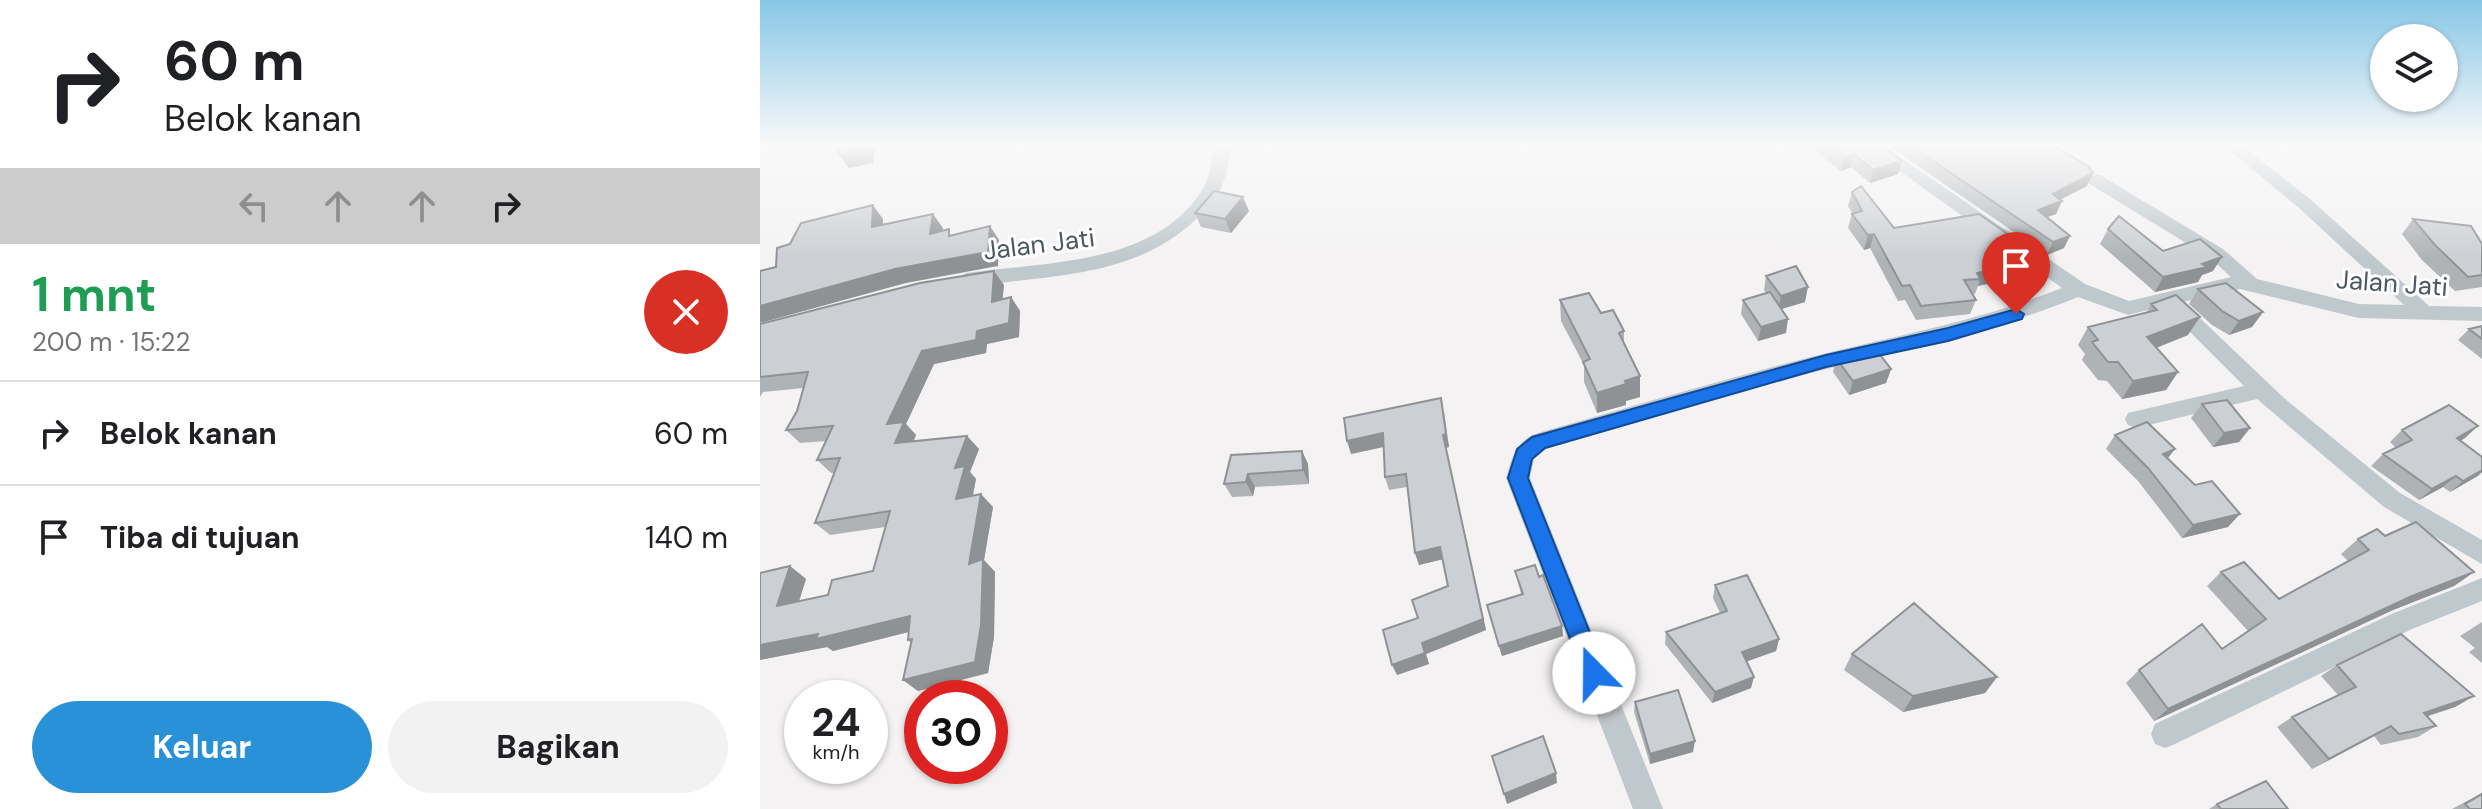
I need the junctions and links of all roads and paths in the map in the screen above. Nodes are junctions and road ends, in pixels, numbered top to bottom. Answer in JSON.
{"nodes":[{"id":1,"x":1214,"y":184,"type":"edge"},
{"id":2,"x":1927,"y":184,"type":"edge"},
{"id":3,"x":2102,"y":184,"type":"edge"},
{"id":4,"x":2280,"y":184,"type":"edge"},
{"id":5,"x":2249,"y":282,"type":"junction"},
{"id":6,"x":941,"y":285,"type":"edge"},
{"id":7,"x":2078,"y":289,"type":"junction"},
{"id":8,"x":2167,"y":299,"type":"junction"},
{"id":9,"x":2426,"y":314,"type":"junction"},
{"id":10,"x":2482,"y":314,"type":"edge"},
{"id":11,"x":2262,"y":390,"type":"junction"},
{"id":12,"x":2136,"y":419,"type":"dead end"},
{"id":13,"x":2482,"y":553,"type":"edge"},
{"id":14,"x":2482,"y":589,"type":"edge"},
{"id":15,"x":2165,"y":734,"type":"dead end"},
{"id":16,"x":1648,"y":809,"type":"edge"}],
"edges":[{"from":1,"to":6,"type":"street","name":"Jalan Jati"},
{"from":2,"to":7,"type":"street","name":"Jalan Jati"},
{"from":3,"to":5,"type":"street"},
{"from":4,"to":9,"type":"street"},
{"from":5,"to":8,"type":"street","name":"Jalan Jati"},
{"from":5,"to":9,"type":"street","name":"Jalan Jati"},
{"from":7,"to":8,"type":"street","name":"Jalan Jati"},
{"from":7,"to":16,"type":"street"},
{"from":8,"to":11,"type":"street"},
{"from":9,"to":10,"type":"street","name":"Jalan Jati"},
{"from":11,"to":12,"type":"street"},
{"from":11,"to":13,"type":"street"},
{"from":14,"to":15,"type":"street"}]}
